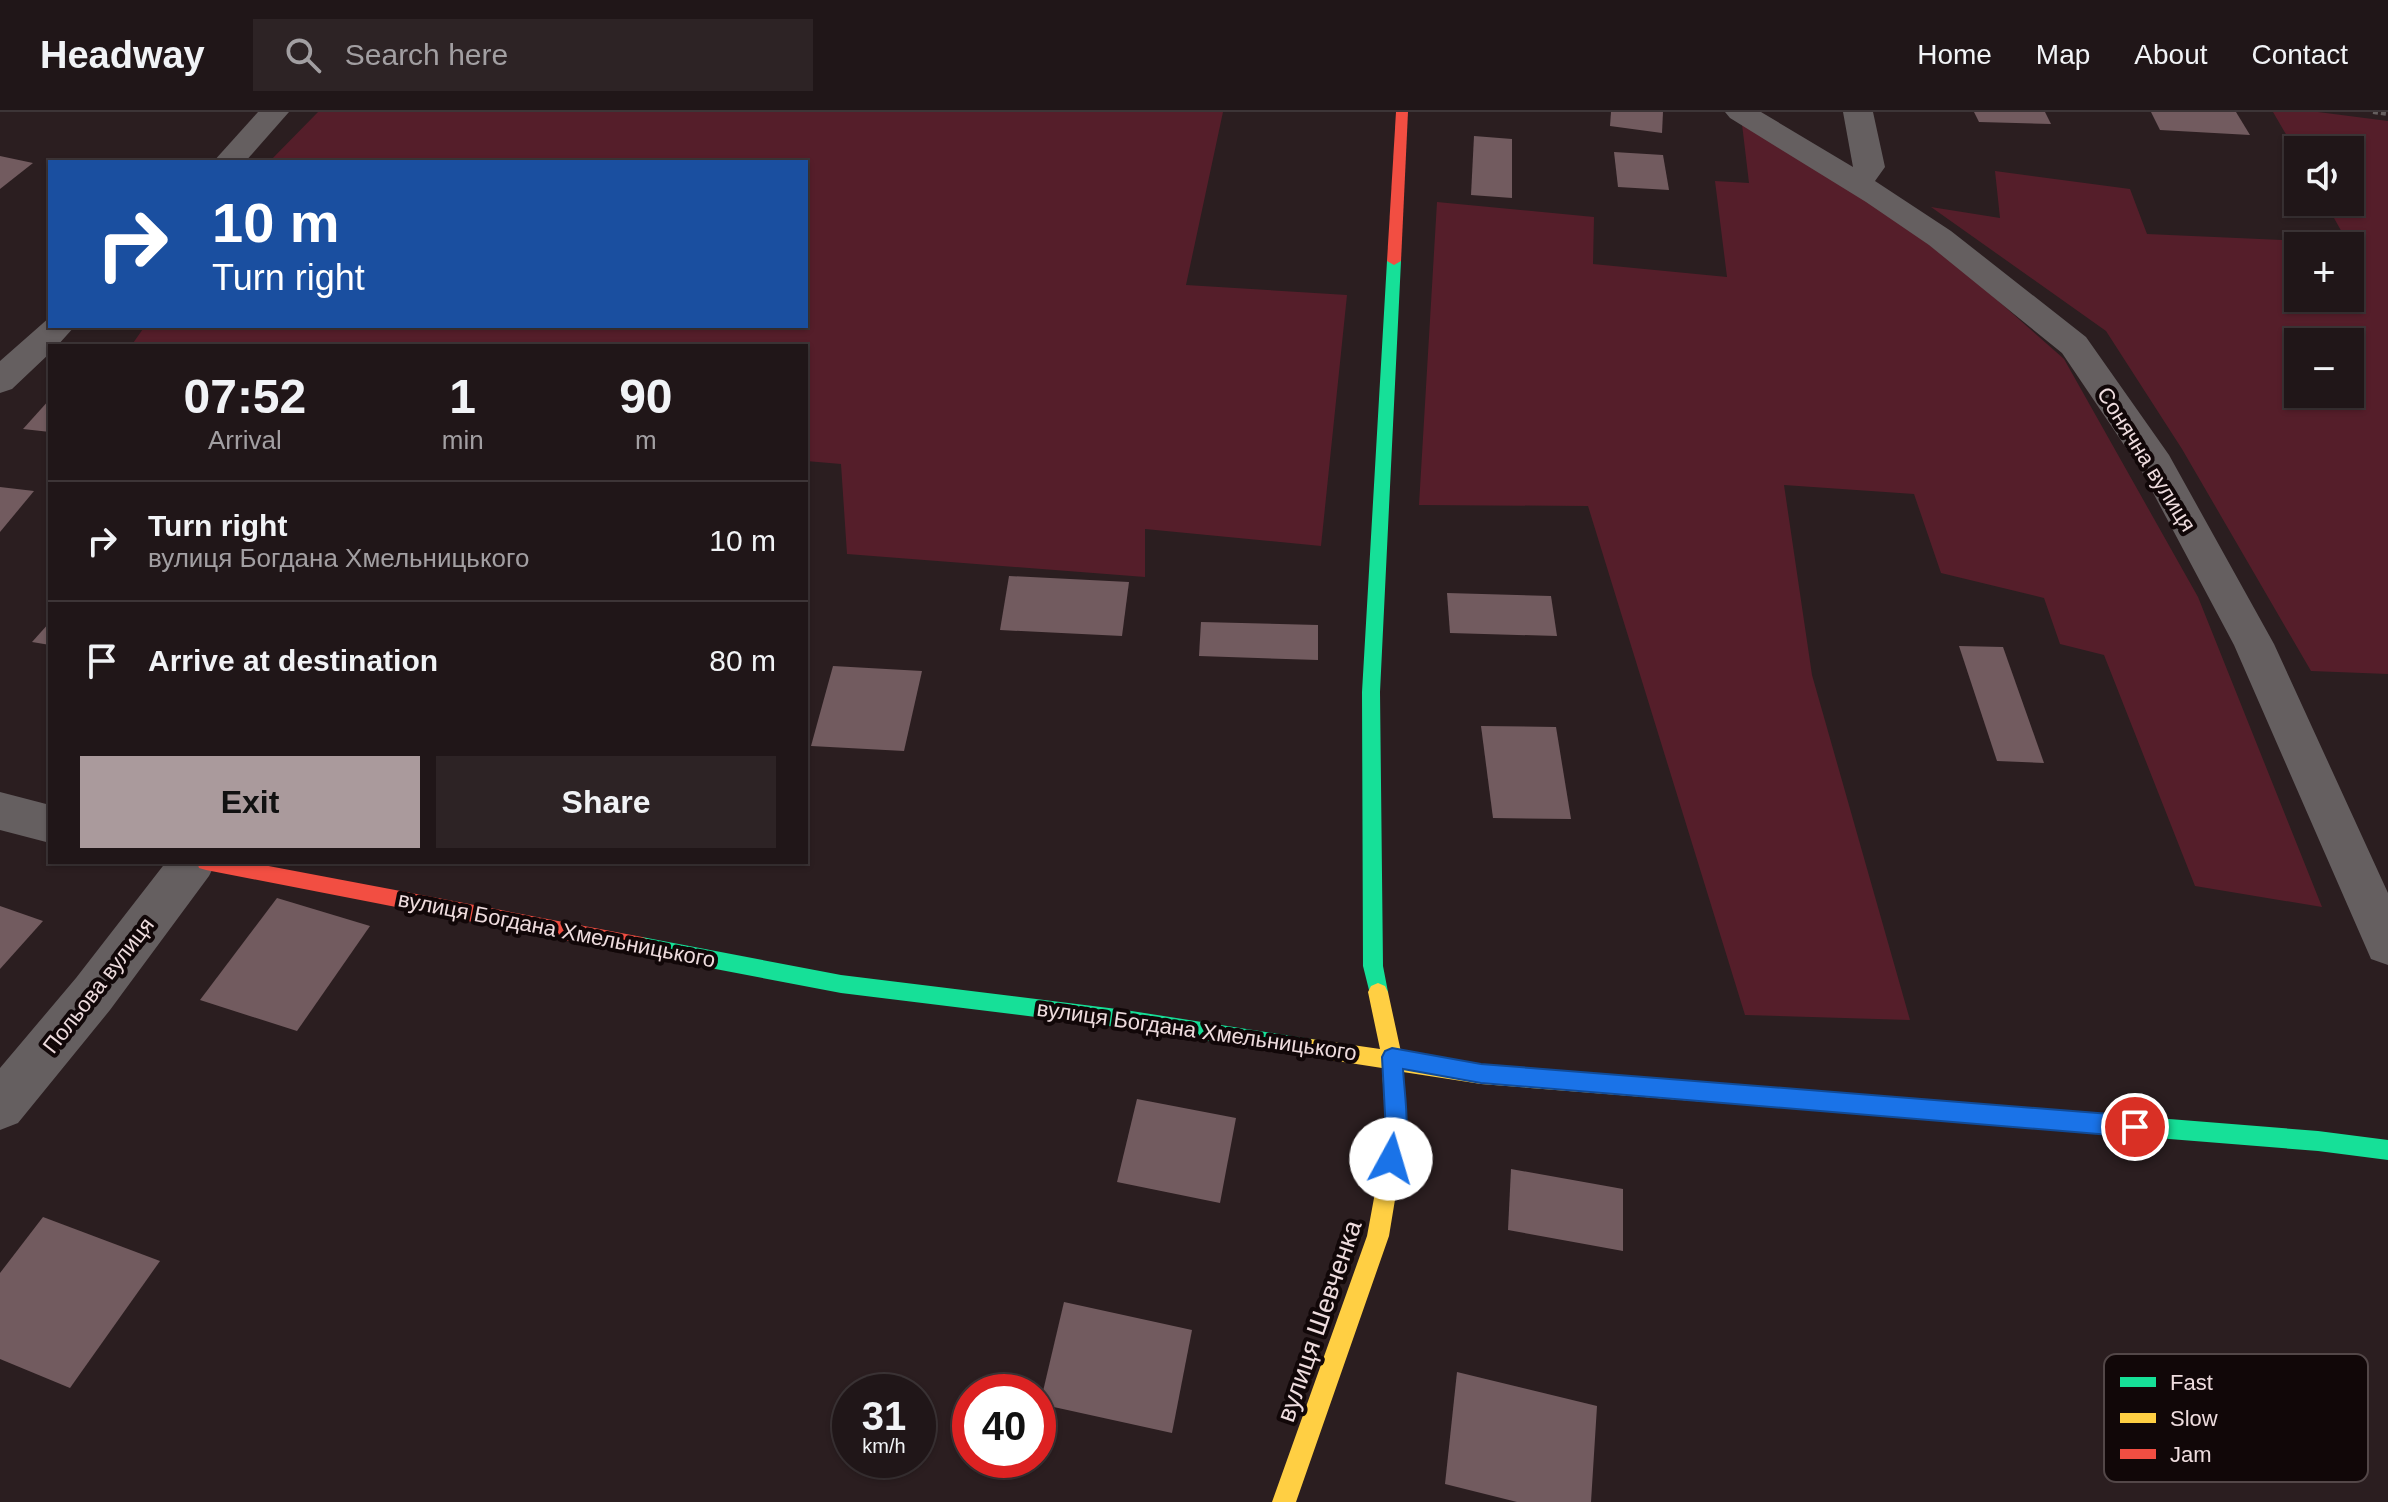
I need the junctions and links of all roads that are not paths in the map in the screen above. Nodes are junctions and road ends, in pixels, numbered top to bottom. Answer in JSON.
{"nodes":[{"id":1,"x":274,"y":112,"type":"edge"},
{"id":2,"x":1402,"y":112,"type":"edge"},
{"id":3,"x":1740,"y":112,"type":"edge"},
{"id":4,"x":1858,"y":112,"type":"edge"},
{"id":5,"x":230,"y":160,"type":"edge"},
{"id":6,"x":1857,"y":183,"type":"junction"},
{"id":7,"x":56,"y":328,"type":"edge"},
{"id":8,"x":0,"y":381,"type":"edge"},
{"id":9,"x":0,"y":811,"type":"edge"},
{"id":10,"x":48,"y":823,"type":"edge"},
{"id":11,"x":191,"y":864,"type":"edge"},
{"id":12,"x":216,"y":864,"type":"edge"},
{"id":13,"x":2388,"y":944,"type":"edge"},
{"id":14,"x":1392,"y":1057,"type":"junction"},
{"id":15,"x":0,"y":1106,"type":"edge"},
{"id":16,"x":2388,"y":1150,"type":"edge"},
{"id":17,"x":1284,"y":1502,"type":"edge"}],
"edges":[{"from":1,"to":5,"type":"street"},
{"from":2,"to":14,"type":"street","name":"вулиця Шевченка"},
{"from":3,"to":6,"type":"street","name":"Сонячна вулиця"},
{"from":4,"to":6,"type":"street"},
{"from":6,"to":13,"type":"street","name":"Сонячна вулиця"},
{"from":7,"to":8,"type":"street"},
{"from":9,"to":10,"type":"street"},
{"from":11,"to":15,"type":"street","name":"Польова вулиця"},
{"from":12,"to":14,"type":"street","name":"вулиця Богдана Хмельницького"},
{"from":14,"to":16,"type":"street","name":"вулиця Богдана Хмельницького"},
{"from":14,"to":17,"type":"street","name":"вулиця Шевченка"}]}
